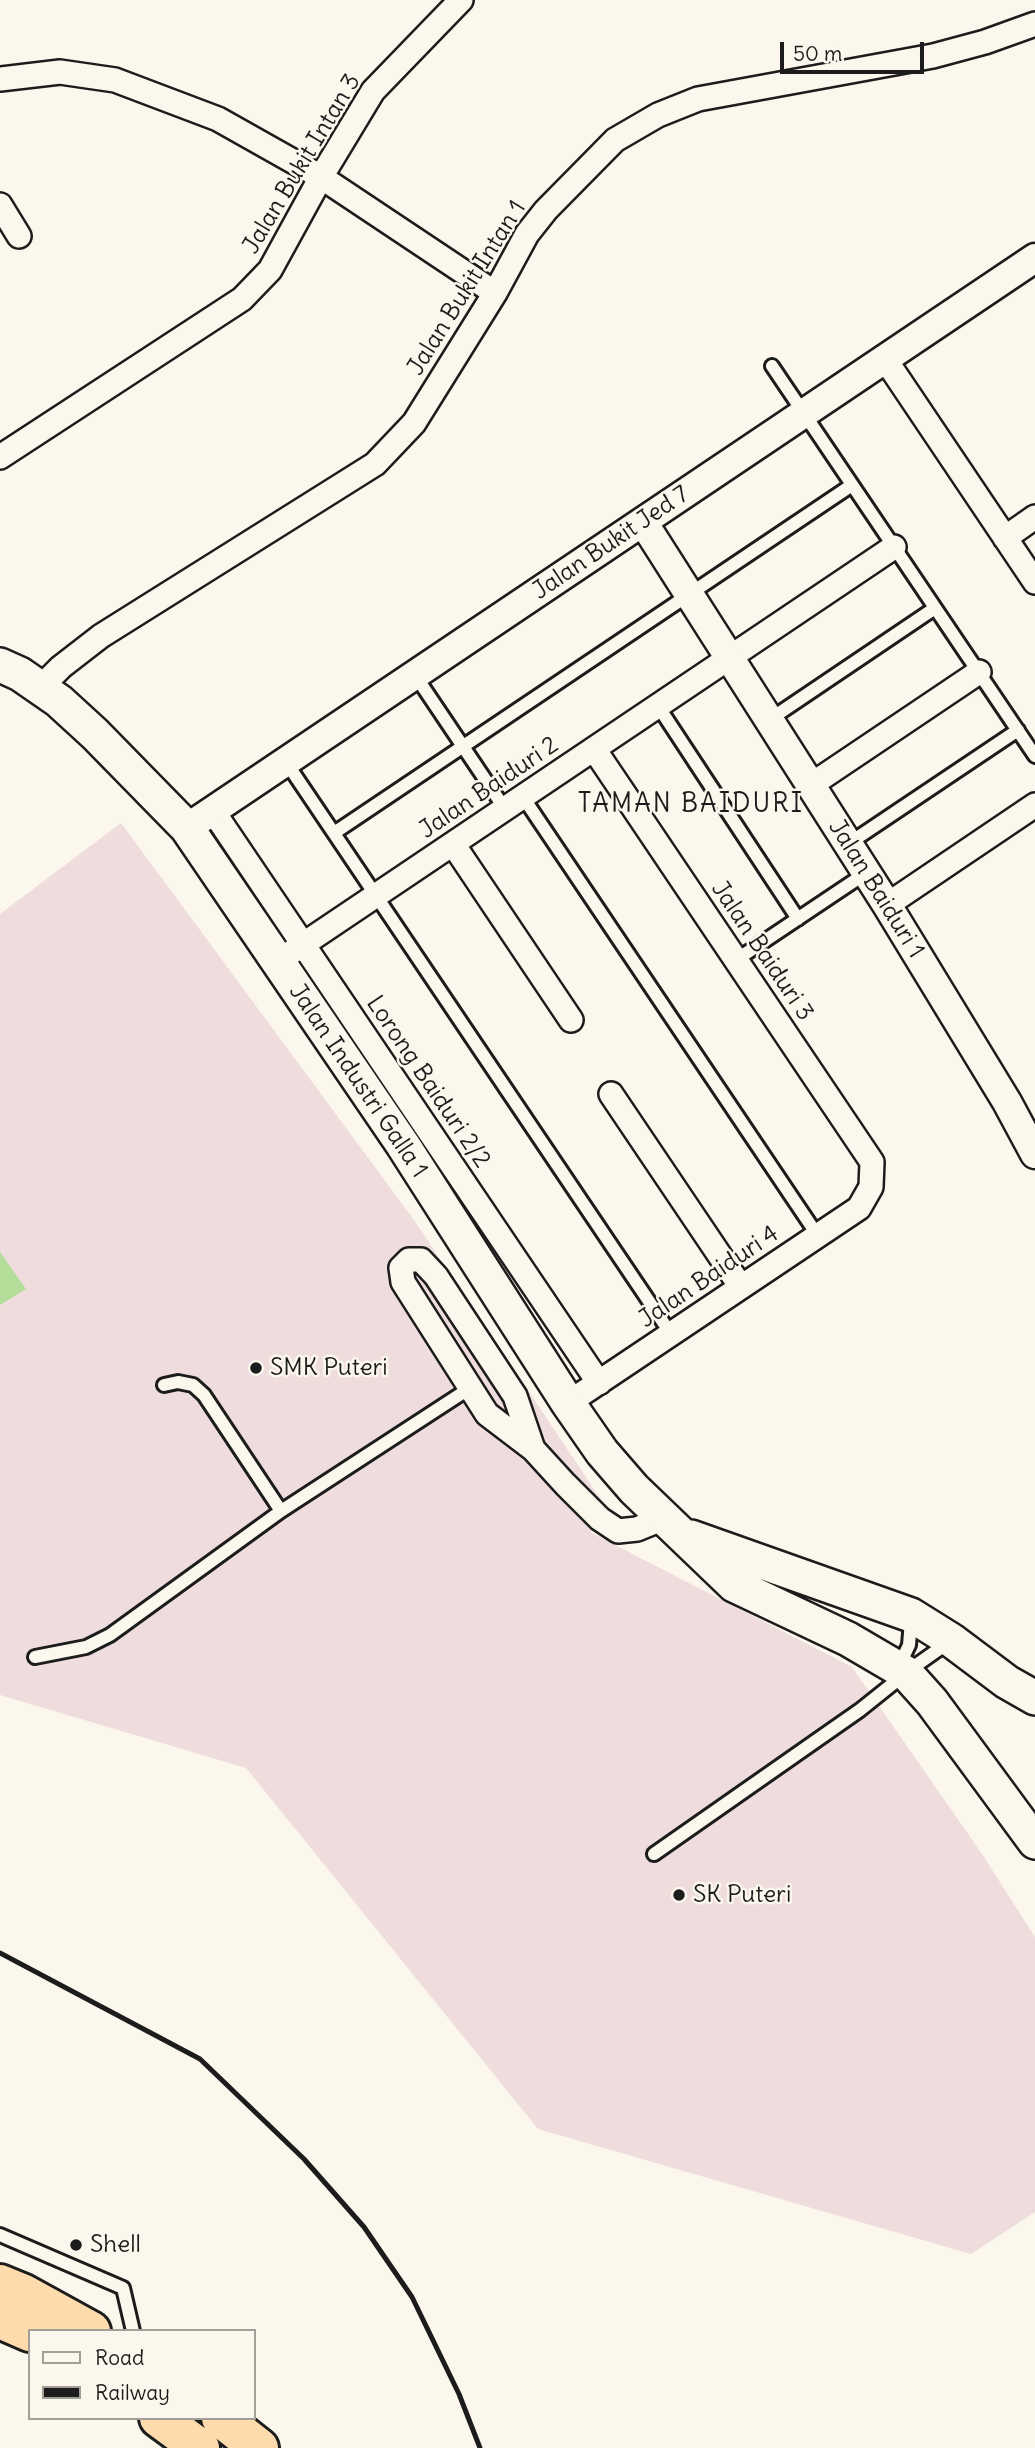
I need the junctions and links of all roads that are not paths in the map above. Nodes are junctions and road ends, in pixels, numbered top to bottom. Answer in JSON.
{"nodes":[{"id":1,"x":461,"y":0,"type":"edge"},
{"id":2,"x":1035,"y":24,"type":"edge"},
{"id":3,"x":0,"y":79,"type":"edge"},
{"id":4,"x":321,"y":177,"type":"junction"},
{"id":5,"x":0,"y":205,"type":"edge"},
{"id":6,"x":19,"y":236,"type":"dead end"},
{"id":7,"x":1035,"y":258,"type":"edge"},
{"id":8,"x":495,"y":293,"type":"junction"},
{"id":9,"x":885,"y":359,"type":"junction"},
{"id":10,"x":772,"y":366,"type":"dead end"},
{"id":11,"x":804,"y":413,"type":"junction"},
{"id":12,"x":0,"y":457,"type":"edge"},
{"id":13,"x":852,"y":485,"type":"junction"},
{"id":14,"x":1035,"y":517,"type":"edge"},
{"id":15,"x":643,"y":522,"type":"junction"},
{"id":16,"x":1005,"y":538,"type":"junction"},
{"id":17,"x":894,"y":547,"type":"junction"},
{"id":18,"x":1035,"y":582,"type":"edge"},
{"id":19,"x":689,"y":594,"type":"junction"},
{"id":20,"x":935,"y":608,"type":"junction"},
{"id":21,"x":730,"y":658,"type":"junction"},
{"id":22,"x":0,"y":665,"type":"edge"},
{"id":23,"x":979,"y":672,"type":"junction"},
{"id":24,"x":415,"y":675,"type":"junction"},
{"id":25,"x":40,"y":688,"type":"junction"},
{"id":26,"x":658,"y":706,"type":"junction"},
{"id":27,"x":769,"y":720,"type":"junction"},
{"id":28,"x":1017,"y":730,"type":"junction"},
{"id":29,"x":463,"y":746,"type":"junction"},
{"id":30,"x":594,"y":749,"type":"junction"},
{"id":31,"x":1035,"y":756,"type":"edge"},
{"id":32,"x":286,"y":761,"type":"junction"},
{"id":33,"x":811,"y":785,"type":"junction"},
{"id":34,"x":514,"y":803,"type":"junction"},
{"id":35,"x":1035,"y":806,"type":"edge"},
{"id":36,"x":200,"y":819,"type":"junction"},
{"id":37,"x":334,"y":833,"type":"junction"},
{"id":38,"x":453,"y":844,"type":"junction"},
{"id":39,"x":848,"y":844,"type":"junction"},
{"id":40,"x":867,"y":872,"type":"junction"},
{"id":41,"x":376,"y":896,"type":"junction"},
{"id":42,"x":887,"y":905,"type":"junction"},
{"id":43,"x":797,"y":919,"type":"junction"},
{"id":44,"x":290,"y":953,"type":"junction"},
{"id":45,"x":736,"y":960,"type":"junction"},
{"id":46,"x":571,"y":1020,"type":"dead end"},
{"id":47,"x":611,"y":1094,"type":"dead end"},
{"id":48,"x":1035,"y":1154,"type":"edge"},
{"id":49,"x":871,"y":1187,"type":"joint"},
{"id":50,"x":818,"y":1236,"type":"junction"},
{"id":51,"x":741,"y":1287,"type":"junction"},
{"id":52,"x":671,"y":1334,"type":"junction"},
{"id":53,"x":598,"y":1383,"type":"junction"},
{"id":54,"x":164,"y":1385,"type":"dead end"},
{"id":55,"x":470,"y":1388,"type":"junction"},
{"id":56,"x":568,"y":1403,"type":"junction"},
{"id":57,"x":533,"y":1449,"type":"junction"},
{"id":58,"x":281,"y":1511,"type":"junction"},
{"id":59,"x":672,"y":1525,"type":"junction"},
{"id":60,"x":911,"y":1615,"type":"junction"},
{"id":61,"x":951,"y":1640,"type":"junction"},
{"id":62,"x":35,"y":1657,"type":"dead end"},
{"id":63,"x":895,"y":1678,"type":"junction"},
{"id":64,"x":1035,"y":1698,"type":"edge"},
{"id":65,"x":1035,"y":1842,"type":"edge"},
{"id":66,"x":654,"y":1854,"type":"dead end"},
{"id":67,"x":0,"y":2235,"type":"edge"},
{"id":68,"x":0,"y":2284,"type":"edge"},
{"id":69,"x":0,"y":2319,"type":"edge"},
{"id":70,"x":87,"y":2329,"type":"edge"},
{"id":71,"x":133,"y":2329,"type":"edge"},
{"id":72,"x":28,"y":2332,"type":"edge"},
{"id":73,"x":162,"y":2420,"type":"edge"},
{"id":74,"x":223,"y":2420,"type":"edge"},
{"id":75,"x":200,"y":2448,"type":"edge"},
{"id":76,"x":259,"y":2448,"type":"edge"}],
"edges":[{"from":1,"to":4,"type":"street","name":"Jalan Bukit Intan 3"},
{"from":2,"to":8,"type":"street","name":"Jalan Bukit Intan 1"},
{"from":3,"to":4,"type":"street"},
{"from":4,"to":8,"type":"street"},
{"from":4,"to":12,"type":"street","name":"Jalan Bukit Intan 3"},
{"from":5,"to":6,"type":"street"},
{"from":7,"to":9,"type":"street","name":"Jalan Bukit Jed 7"},
{"from":8,"to":25,"type":"street","name":"Jalan Bukit Intan 1"},
{"from":9,"to":11,"type":"street","name":"Jalan Bukit Jed 7"},
{"from":9,"to":16,"type":"street"},
{"from":10,"to":11,"type":"lane"},
{"from":11,"to":13,"type":"lane"},
{"from":11,"to":15,"type":"street","name":"Jalan Bukit Jed 7"},
{"from":13,"to":17,"type":"lane"},
{"from":13,"to":19,"type":"lane"},
{"from":14,"to":16,"type":"street"},
{"from":15,"to":19,"type":"street","name":"Jalan Baiduri 1"},
{"from":15,"to":24,"type":"street","name":"Jalan Bukit Jed 7"},
{"from":16,"to":18,"type":"street"},
{"from":17,"to":20,"type":"lane"},
{"from":17,"to":21,"type":"street","name":"Jalan Baiduri 2"},
{"from":19,"to":21,"type":"street","name":"Jalan Baiduri 1"},
{"from":19,"to":29,"type":"lane"},
{"from":20,"to":23,"type":"lane"},
{"from":20,"to":27,"type":"lane"},
{"from":21,"to":26,"type":"street","name":"Jalan Baiduri 2"},
{"from":21,"to":27,"type":"street","name":"Jalan Baiduri 1"},
{"from":22,"to":25,"type":"main road","name":"Jalan Industri Galla 1"},
{"from":23,"to":28,"type":"lane"},
{"from":23,"to":33,"type":"street"},
{"from":24,"to":29,"type":"lane"},
{"from":24,"to":32,"type":"street","name":"Jalan Bukit Jed 7"},
{"from":25,"to":36,"type":"main road","name":"Jalan Industri Galla 1"},
{"from":26,"to":30,"type":"street","name":"Jalan Baiduri 2"},
{"from":26,"to":43,"type":"lane"},
{"from":27,"to":33,"type":"street","name":"Jalan Baiduri 1"},
{"from":28,"to":31,"type":"lane"},
{"from":28,"to":39,"type":"lane"},
{"from":29,"to":34,"type":"lane"},
{"from":29,"to":37,"type":"lane"},
{"from":30,"to":34,"type":"street","name":"Jalan Baiduri 2"},
{"from":30,"to":45,"type":"street","name":"Jalan Baiduri 3"},
{"from":32,"to":36,"type":"street","name":"Jalan Bukit Jed 7"},
{"from":32,"to":37,"type":"lane"},
{"from":33,"to":39,"type":"street","name":"Jalan Baiduri 1"},
{"from":34,"to":38,"type":"street","name":"Jalan Baiduri 2"},
{"from":34,"to":50,"type":"lane"},
{"from":35,"to":42,"type":"street"},
{"from":36,"to":44,"type":"main road","name":"Jalan Industri Galla 1"},
{"from":37,"to":41,"type":"lane"},
{"from":38,"to":41,"type":"street","name":"Jalan Baiduri 2"},
{"from":38,"to":46,"type":"street"},
{"from":39,"to":40,"type":"street","name":"Jalan Baiduri 1"},
{"from":40,"to":42,"type":"street","name":"Jalan Baiduri 1"},
{"from":40,"to":43,"type":"lane"},
{"from":41,"to":44,"type":"street","name":"Jalan Baiduri 2"},
{"from":41,"to":52,"type":"lane"},
{"from":42,"to":48,"type":"street","name":"Jalan Baiduri 1"},
{"from":43,"to":45,"type":"lane"},
{"from":44,"to":53,"type":"street","name":"Lorong Baiduri 2/2"},
{"from":44,"to":56,"type":"main road","name":"Jalan Industri Galla 1"},
{"from":45,"to":49,"type":"street","name":"Jalan Baiduri 3"},
{"from":47,"to":51,"type":"street"},
{"from":49,"to":50,"type":"street","name":"Jalan Baiduri 4"},
{"from":50,"to":51,"type":"street","name":"Jalan Baiduri 4"},
{"from":51,"to":52,"type":"street","name":"Jalan Baiduri 4"},
{"from":52,"to":53,"type":"street","name":"Jalan Baiduri 4"},
{"from":53,"to":56,"type":"street","name":"Jalan Baiduri 4"},
{"from":54,"to":58,"type":"lane"},
{"from":55,"to":57,"type":"street"},
{"from":55,"to":57,"type":"street"},
{"from":55,"to":58,"type":"lane"},
{"from":56,"to":59,"type":"main road","name":"Jalan Industri Galla 1"},
{"from":57,"to":59,"type":"street"},
{"from":58,"to":62,"type":"lane"},
{"from":59,"to":60,"type":"main road"},
{"from":59,"to":63,"type":"main road","name":"Jalan Industri Galla 1"},
{"from":60,"to":61,"type":"main road"},
{"from":60,"to":63,"type":"lane"},
{"from":61,"to":63,"type":"lane"},
{"from":61,"to":64,"type":"main road"},
{"from":63,"to":65,"type":"main road","name":"Jalan Industri Galla 1"},
{"from":63,"to":66,"type":"lane"},
{"from":67,"to":71,"type":"lane"},
{"from":68,"to":70,"type":"highway"},
{"from":69,"to":72,"type":"highway"},
{"from":73,"to":75,"type":"highway"},
{"from":74,"to":76,"type":"highway"}]}
